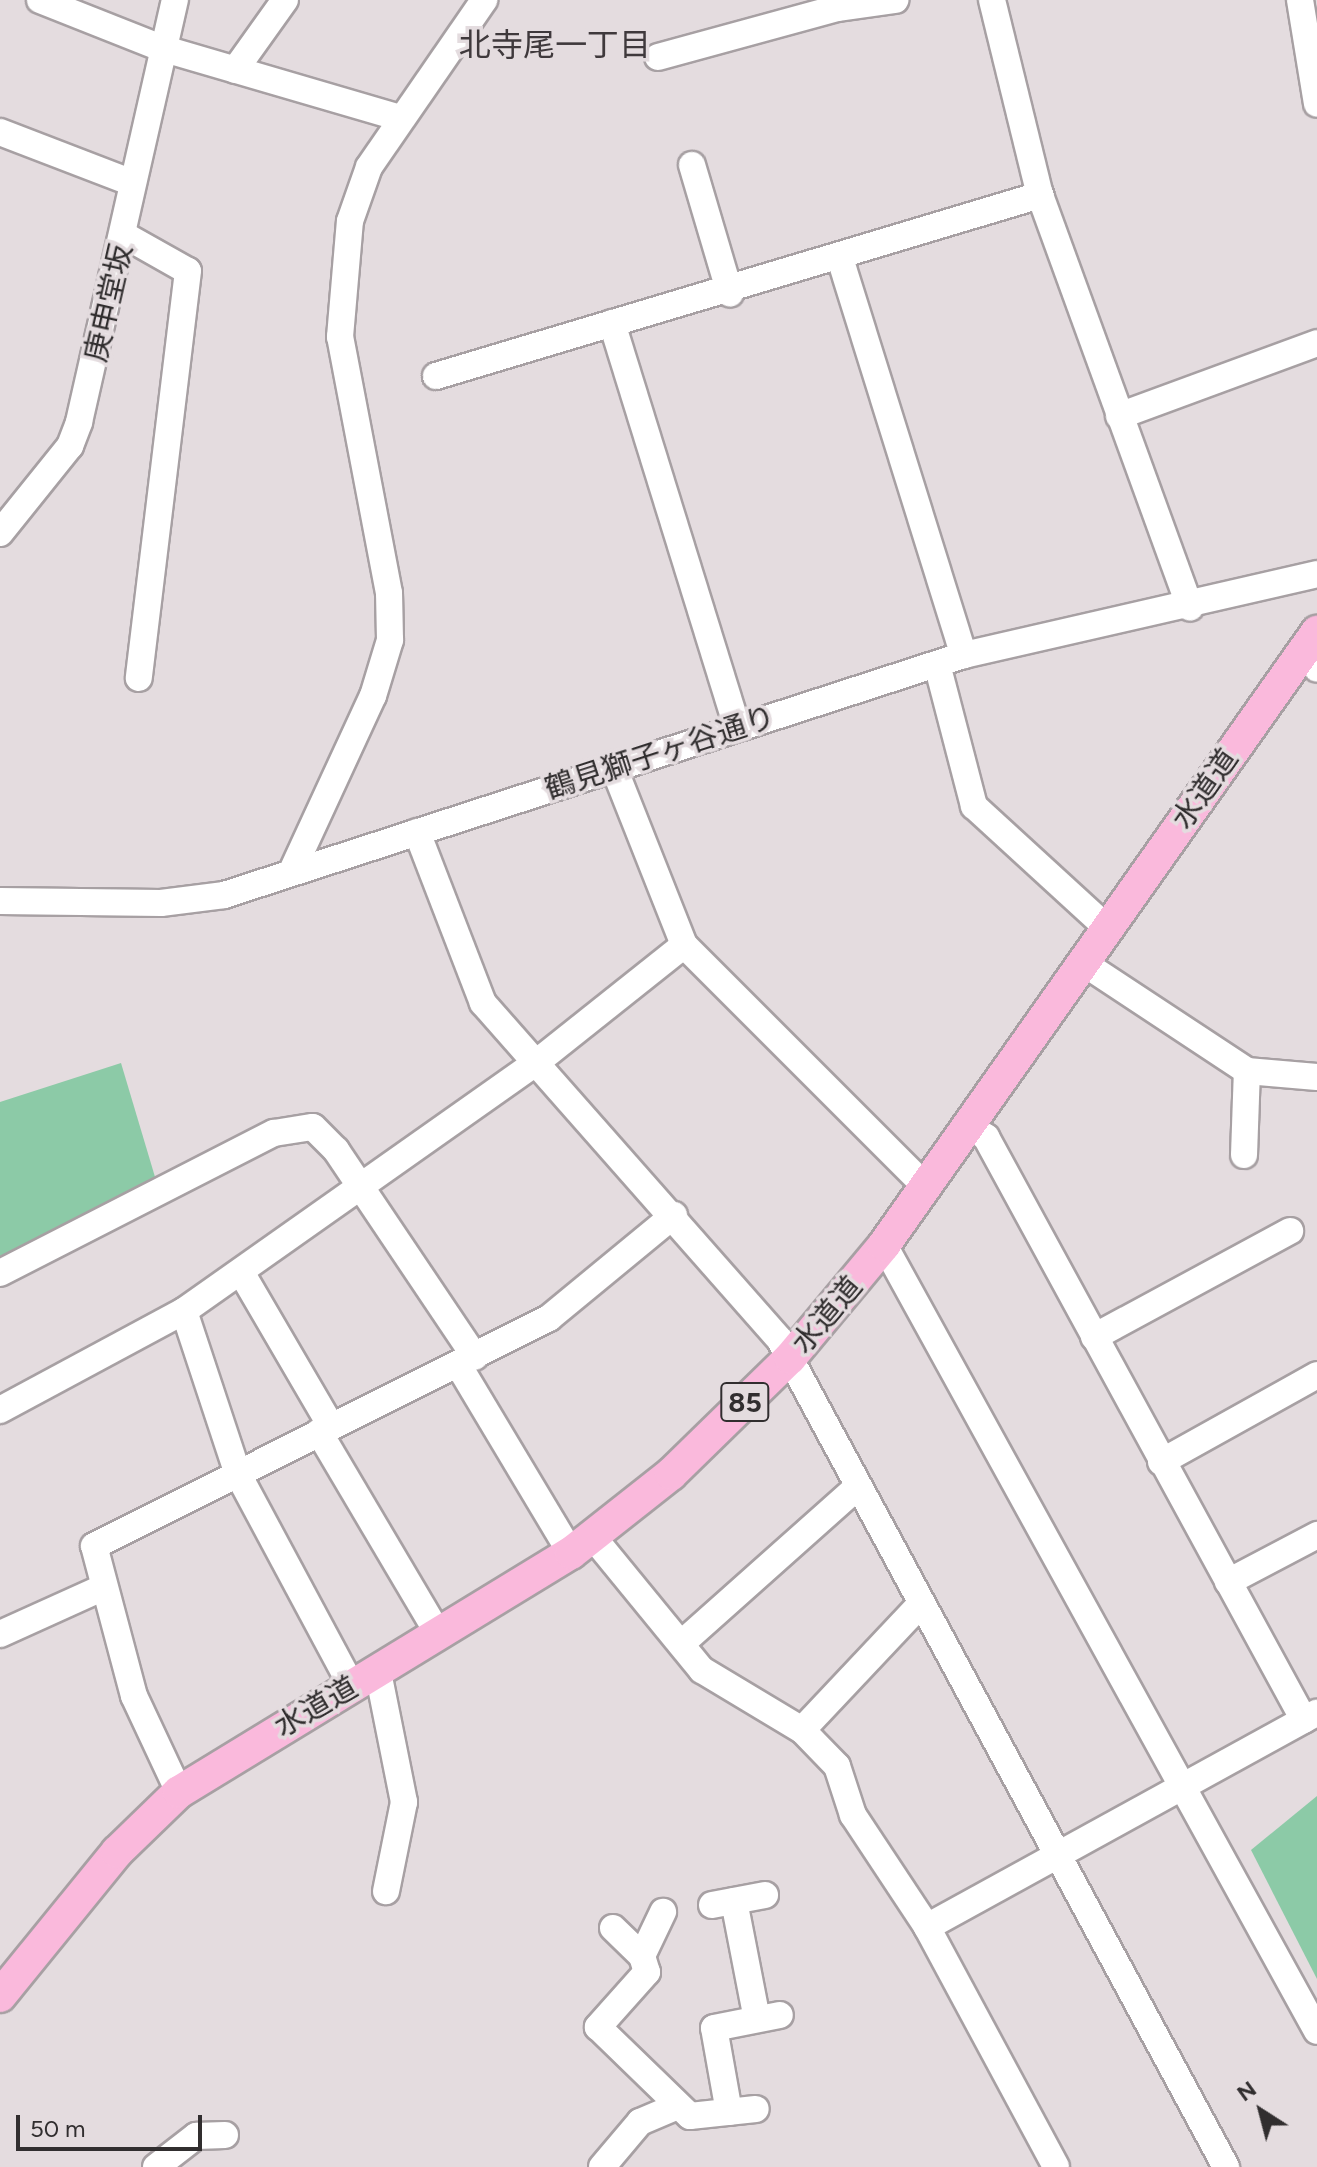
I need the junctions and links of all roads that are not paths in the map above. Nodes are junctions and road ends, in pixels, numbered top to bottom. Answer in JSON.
{"nodes":[{"id":1,"x":40,"y":0,"type":"edge"},
{"id":2,"x":175,"y":0,"type":"edge"},
{"id":3,"x":285,"y":0,"type":"edge"},
{"id":4,"x":484,"y":0,"type":"edge"},
{"id":5,"x":895,"y":0,"type":"edge"},
{"id":6,"x":992,"y":0,"type":"edge"},
{"id":7,"x":1300,"y":0,"type":"edge"},
{"id":8,"x":161,"y":48,"type":"junction"},
{"id":9,"x":658,"y":57,"type":"dead end"},
{"id":10,"x":235,"y":70,"type":"junction"},
{"id":11,"x":1317,"y":104,"type":"edge"},
{"id":12,"x":400,"y":118,"type":"junction"},
{"id":13,"x":0,"y":132,"type":"edge"},
{"id":14,"x":692,"y":165,"type":"dead end"},
{"id":15,"x":133,"y":183,"type":"junction"},
{"id":16,"x":1040,"y":195,"type":"junction"},
{"id":17,"x":124,"y":235,"type":"junction"},
{"id":18,"x":840,"y":258,"type":"junction"},
{"id":19,"x":730,"y":293,"type":"junction"},
{"id":20,"x":612,"y":323,"type":"junction"},
{"id":21,"x":1317,"y":343,"type":"edge"},
{"id":22,"x":436,"y":376,"type":"dead end"},
{"id":23,"x":1119,"y":416,"type":"junction"},
{"id":24,"x":0,"y":533,"type":"edge"},
{"id":25,"x":1317,"y":574,"type":"edge"},
{"id":26,"x":1190,"y":608,"type":"junction"},
{"id":27,"x":1313,"y":649,"type":"edge"},
{"id":28,"x":964,"y":655,"type":"junction"},
{"id":29,"x":937,"y":664,"type":"junction"},
{"id":30,"x":139,"y":678,"type":"dead end"},
{"id":31,"x":737,"y":728,"type":"junction"},
{"id":32,"x":614,"y":768,"type":"junction"},
{"id":33,"x":417,"y":832,"type":"junction"},
{"id":34,"x":292,"y":871,"type":"junction"},
{"id":35,"x":0,"y":901,"type":"edge"},
{"id":36,"x":1108,"y":929,"type":"junction"},
{"id":37,"x":684,"y":945,"type":"junction"},
{"id":38,"x":1085,"y":964,"type":"junction"},
{"id":39,"x":537,"y":1062,"type":"junction"},
{"id":40,"x":1247,"y":1071,"type":"junction"},
{"id":41,"x":1317,"y":1077,"type":"edge"},
{"id":42,"x":968,"y":1125,"type":"junction"},
{"id":43,"x":1244,"y":1155,"type":"dead end"},
{"id":44,"x":925,"y":1186,"type":"junction"},
{"id":45,"x":362,"y":1187,"type":"junction"},
{"id":46,"x":674,"y":1215,"type":"junction"},
{"id":47,"x":1290,"y":1231,"type":"dead end"},
{"id":48,"x":884,"y":1245,"type":"junction"},
{"id":49,"x":241,"y":1272,"type":"junction"},
{"id":50,"x":0,"y":1273,"type":"edge"},
{"id":51,"x":184,"y":1311,"type":"junction"},
{"id":52,"x":1094,"y":1337,"type":"junction"},
{"id":53,"x":790,"y":1358,"type":"junction"},
{"id":54,"x":467,"y":1361,"type":"junction"},
{"id":55,"x":1317,"y":1375,"type":"edge"},
{"id":56,"x":0,"y":1410,"type":"edge"},
{"id":57,"x":325,"y":1429,"type":"junction"},
{"id":58,"x":1161,"y":1462,"type":"junction"},
{"id":59,"x":238,"y":1474,"type":"junction"},
{"id":60,"x":856,"y":1488,"type":"junction"},
{"id":61,"x":1317,"y":1535,"type":"edge"},
{"id":62,"x":582,"y":1545,"type":"junction"},
{"id":63,"x":1228,"y":1582,"type":"junction"},
{"id":64,"x":104,"y":1587,"type":"junction"},
{"id":65,"x":919,"y":1606,"type":"junction"},
{"id":66,"x":0,"y":1634,"type":"edge"},
{"id":67,"x":439,"y":1635,"type":"junction"},
{"id":68,"x":681,"y":1644,"type":"junction"},
{"id":69,"x":365,"y":1680,"type":"junction"},
{"id":70,"x":1310,"y":1716,"type":"edge"},
{"id":71,"x":802,"y":1730,"type":"junction"},
{"id":72,"x":1186,"y":1786,"type":"junction"},
{"id":73,"x":179,"y":1792,"type":"junction"},
{"id":74,"x":1058,"y":1855,"type":"junction"},
{"id":75,"x":386,"y":1891,"type":"dead end"},
{"id":76,"x":765,"y":1895,"type":"dead end"},
{"id":77,"x":663,"y":1912,"type":"dead end"},
{"id":78,"x":927,"y":1927,"type":"junction"},
{"id":79,"x":613,"y":1928,"type":"dead end"},
{"id":80,"x":642,"y":1956,"type":"junction"},
{"id":81,"x":0,"y":1996,"type":"edge"},
{"id":82,"x":1317,"y":2031,"type":"edge"},
{"id":83,"x":676,"y":2107,"type":"junction"},
{"id":84,"x":756,"y":2109,"type":"dead end"},
{"id":85,"x":729,"y":2112,"type":"junction"},
{"id":86,"x":225,"y":2135,"type":"dead end"},
{"id":87,"x":156,"y":2167,"type":"edge"},
{"id":88,"x":602,"y":2167,"type":"edge"},
{"id":89,"x":1056,"y":2167,"type":"edge"},
{"id":90,"x":1226,"y":2167,"type":"edge"}],
"edges":[{"from":1,"to":8,"type":"street"},
{"from":2,"to":8,"type":"street","name":"庚申堂坂"},
{"from":3,"to":10,"type":"street"},
{"from":4,"to":12,"type":"street"},
{"from":5,"to":9,"type":"street"},
{"from":6,"to":16,"type":"street"},
{"from":7,"to":11,"type":"street"},
{"from":8,"to":10,"type":"street"},
{"from":8,"to":15,"type":"street","name":"庚申堂坂"},
{"from":10,"to":12,"type":"street"},
{"from":12,"to":34,"type":"street"},
{"from":13,"to":15,"type":"street"},
{"from":14,"to":19,"type":"street"},
{"from":15,"to":17,"type":"street","name":"庚申堂坂"},
{"from":16,"to":18,"type":"street"},
{"from":16,"to":23,"type":"street"},
{"from":17,"to":24,"type":"street","name":"庚申堂坂"},
{"from":17,"to":30,"type":"street"},
{"from":18,"to":19,"type":"street"},
{"from":18,"to":28,"type":"street"},
{"from":19,"to":20,"type":"street"},
{"from":20,"to":22,"type":"street"},
{"from":20,"to":31,"type":"street"},
{"from":21,"to":23,"type":"street"},
{"from":23,"to":26,"type":"street"},
{"from":25,"to":26,"type":"street","name":"鶴見獅子ヶ谷通り"},
{"from":26,"to":28,"type":"street","name":"鶴見獅子ヶ谷通り"},
{"from":27,"to":36,"type":"main road","name":"水道道","number":"85"},
{"from":28,"to":29,"type":"street","name":"鶴見獅子ヶ谷通り"},
{"from":29,"to":31,"type":"street","name":"鶴見獅子ヶ谷通り"},
{"from":29,"to":36,"type":"street"},
{"from":31,"to":32,"type":"street","name":"鶴見獅子ヶ谷通り"},
{"from":32,"to":33,"type":"street","name":"鶴見獅子ヶ谷通り"},
{"from":32,"to":37,"type":"street"},
{"from":33,"to":34,"type":"street","name":"鶴見獅子ヶ谷通り"},
{"from":33,"to":39,"type":"street"},
{"from":34,"to":35,"type":"street","name":"鶴見獅子ヶ谷通り"},
{"from":36,"to":38,"type":"main road","name":"水道道","number":"85"},
{"from":37,"to":39,"type":"street"},
{"from":37,"to":44,"type":"street"},
{"from":38,"to":40,"type":"street"},
{"from":38,"to":42,"type":"main road","name":"水道道","number":"85"},
{"from":39,"to":45,"type":"street"},
{"from":39,"to":46,"type":"street"},
{"from":40,"to":41,"type":"street"},
{"from":40,"to":43,"type":"street"},
{"from":42,"to":44,"type":"main road","name":"水道道","number":"85"},
{"from":42,"to":52,"type":"street"},
{"from":44,"to":48,"type":"main road","name":"水道道","number":"85"},
{"from":45,"to":49,"type":"street"},
{"from":45,"to":50,"type":"street"},
{"from":45,"to":54,"type":"street"},
{"from":46,"to":53,"type":"street"},
{"from":46,"to":54,"type":"street"},
{"from":47,"to":52,"type":"street"},
{"from":48,"to":53,"type":"main road","name":"水道道","number":"85"},
{"from":48,"to":72,"type":"street"},
{"from":49,"to":51,"type":"street"},
{"from":49,"to":57,"type":"street"},
{"from":51,"to":56,"type":"street"},
{"from":51,"to":59,"type":"street"},
{"from":52,"to":58,"type":"street"},
{"from":53,"to":60,"type":"street"},
{"from":53,"to":62,"type":"main road","name":"水道道","number":"85"},
{"from":54,"to":57,"type":"street"},
{"from":54,"to":62,"type":"street"},
{"from":55,"to":58,"type":"street"},
{"from":57,"to":59,"type":"street"},
{"from":57,"to":67,"type":"street"},
{"from":58,"to":63,"type":"street"},
{"from":59,"to":64,"type":"street"},
{"from":59,"to":69,"type":"street"},
{"from":60,"to":65,"type":"street"},
{"from":60,"to":68,"type":"street"},
{"from":61,"to":63,"type":"street"},
{"from":62,"to":67,"type":"main road","name":"水道道","number":"85"},
{"from":62,"to":68,"type":"street"},
{"from":63,"to":70,"type":"street"},
{"from":64,"to":66,"type":"street"},
{"from":64,"to":73,"type":"street"},
{"from":65,"to":71,"type":"street"},
{"from":65,"to":74,"type":"street"},
{"from":67,"to":69,"type":"main road","name":"水道道","number":"85"},
{"from":68,"to":71,"type":"street"},
{"from":69,"to":73,"type":"main road","name":"水道道","number":"85"},
{"from":69,"to":75,"type":"street"},
{"from":70,"to":72,"type":"street"},
{"from":71,"to":78,"type":"street"},
{"from":72,"to":74,"type":"street"},
{"from":72,"to":82,"type":"street"},
{"from":73,"to":81,"type":"main road","name":"水道道","number":"85"},
{"from":74,"to":78,"type":"street"},
{"from":74,"to":90,"type":"street"},
{"from":76,"to":85,"type":"street"},
{"from":77,"to":80,"type":"street"},
{"from":78,"to":89,"type":"street"},
{"from":79,"to":80,"type":"street"},
{"from":80,"to":83,"type":"street"},
{"from":83,"to":85,"type":"street"},
{"from":83,"to":88,"type":"street"},
{"from":84,"to":85,"type":"street"},
{"from":86,"to":87,"type":"street"}]}
